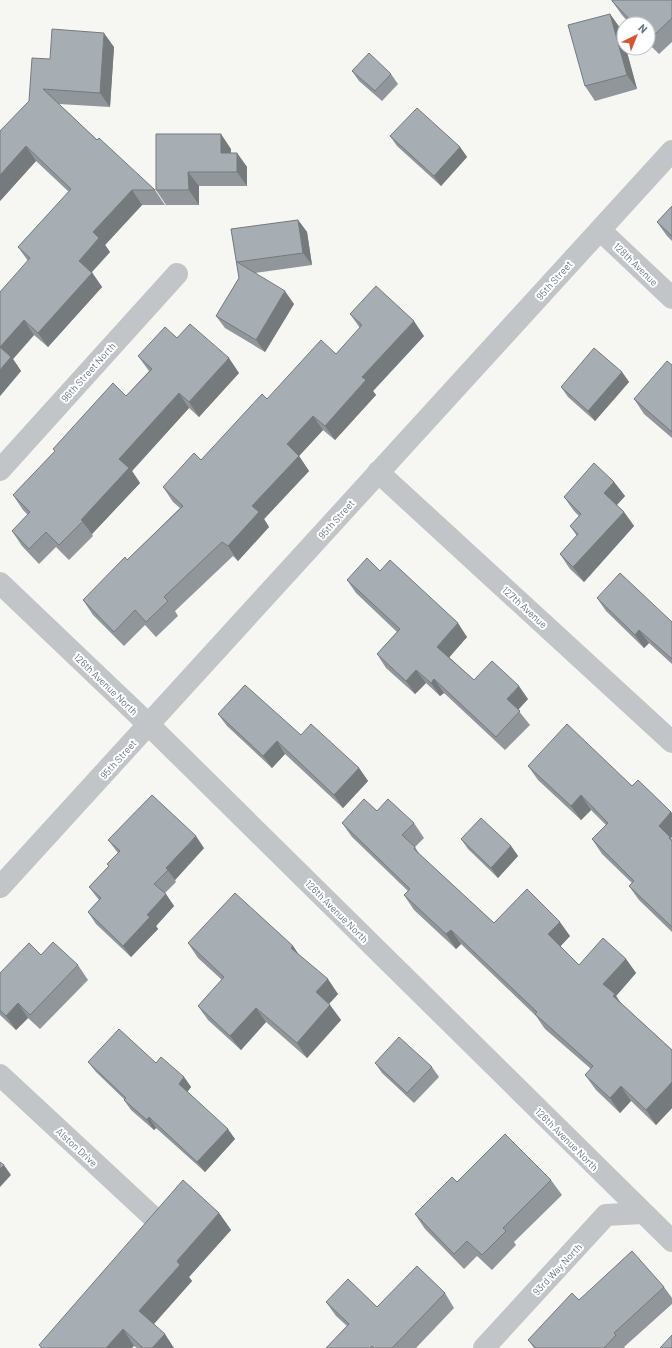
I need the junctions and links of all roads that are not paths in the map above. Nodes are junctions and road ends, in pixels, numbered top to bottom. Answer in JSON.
{"nodes":[{"id":1,"x":672,"y":151,"type":"edge"},
{"id":2,"x":600,"y":230,"type":"junction"},
{"id":3,"x":177,"y":274,"type":"dead end"},
{"id":4,"x":672,"y":298,"type":"edge"},
{"id":5,"x":0,"y":470,"type":"edge"},
{"id":6,"x":378,"y":472,"type":"junction"},
{"id":7,"x":0,"y":583,"type":"edge"},
{"id":8,"x":149,"y":725,"type":"junction"},
{"id":9,"x":672,"y":742,"type":"edge"},
{"id":10,"x":0,"y":887,"type":"edge"},
{"id":11,"x":0,"y":1075,"type":"edge"},
{"id":12,"x":642,"y":1212,"type":"junction"},
{"id":13,"x":154,"y":1218,"type":"edge"},
{"id":14,"x":672,"y":1241,"type":"edge"},
{"id":15,"x":484,"y":1348,"type":"edge"}],
"edges":[{"from":1,"to":2,"type":"street","name":"95th Street"},
{"from":2,"to":4,"type":"street","name":"128th Avenue"},
{"from":2,"to":6,"type":"street","name":"95th Street"},
{"from":3,"to":5,"type":"street","name":"96th Street North"},
{"from":6,"to":8,"type":"street","name":"95th Street"},
{"from":6,"to":9,"type":"street","name":"127th Avenue"},
{"from":7,"to":8,"type":"street","name":"126th Avenue North"},
{"from":8,"to":10,"type":"street","name":"95th Street"},
{"from":8,"to":12,"type":"street","name":"126th Avenue North"},
{"from":11,"to":13,"type":"street","name":"Alston Drive"},
{"from":12,"to":14,"type":"street","name":"126th Avenue North"},
{"from":12,"to":15,"type":"street","name":"93rd Way North"}]}
